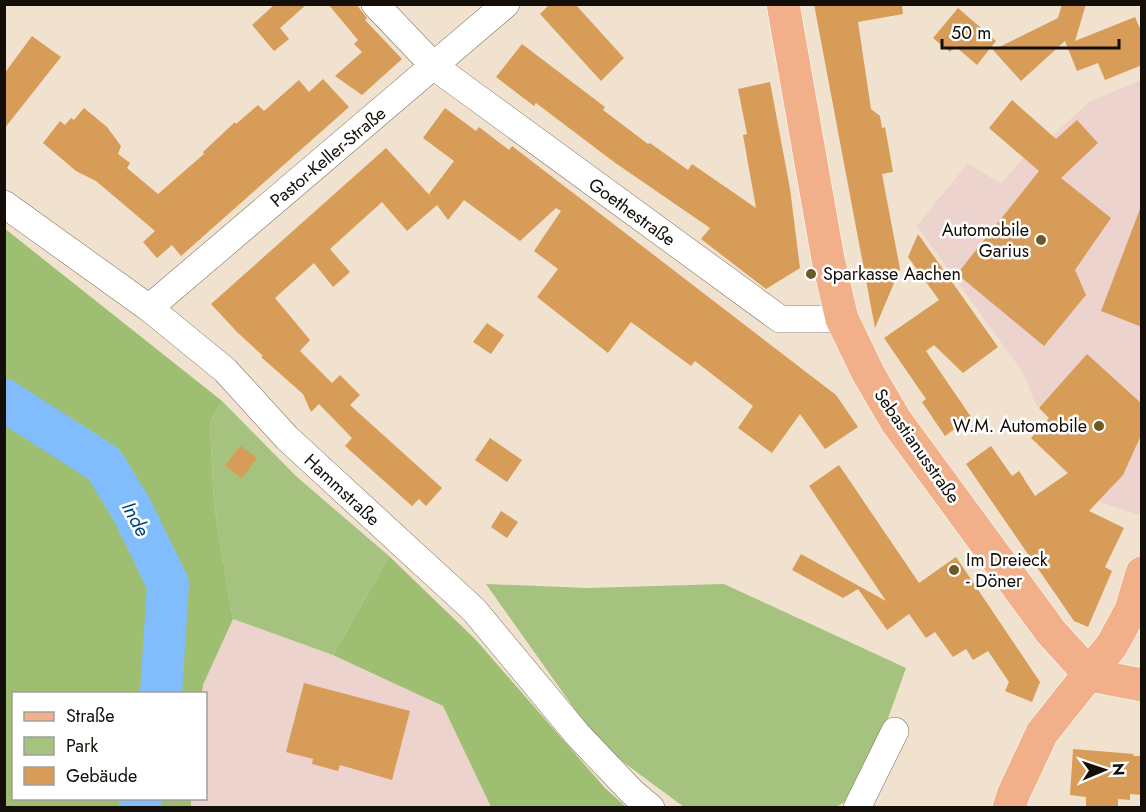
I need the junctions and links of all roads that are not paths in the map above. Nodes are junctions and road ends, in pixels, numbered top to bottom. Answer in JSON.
{"nodes":[{"id":1,"x":375,"y":4,"type":"edge"},
{"id":2,"x":506,"y":4,"type":"edge"},
{"id":3,"x":783,"y":4,"type":"edge"},
{"id":4,"x":435,"y":67,"type":"junction"},
{"id":5,"x":4,"y":204,"type":"edge"},
{"id":6,"x":148,"y":308,"type":"junction"},
{"id":7,"x":842,"y":319,"type":"junction"},
{"id":8,"x":1142,"y":573,"type":"edge"},
{"id":9,"x":1090,"y":675,"type":"junction"},
{"id":10,"x":1142,"y":685,"type":"edge"},
{"id":11,"x":895,"y":731,"type":"dead end"},
{"id":12,"x":651,"y":807,"type":"edge"},
{"id":13,"x":857,"y":807,"type":"edge"},
{"id":14,"x":1009,"y":807,"type":"edge"}],
"edges":[{"from":1,"to":4,"type":"street","name":"Goethestraße"},
{"from":2,"to":4,"type":"street","name":"Pastor-Keller-Straße"},
{"from":3,"to":7,"type":"main road","name":"Sebastianusstraße"},
{"from":4,"to":6,"type":"street","name":"Pastor-Keller-Straße"},
{"from":4,"to":7,"type":"street","name":"Goethestraße"},
{"from":5,"to":6,"type":"street","name":"Hammstraße"},
{"from":6,"to":12,"type":"street","name":"Hammstraße"},
{"from":7,"to":9,"type":"main road","name":"Sebastianusstraße"},
{"from":8,"to":9,"type":"main road"},
{"from":9,"to":10,"type":"main road"},
{"from":9,"to":14,"type":"main road"},
{"from":11,"to":13,"type":"street"}]}
